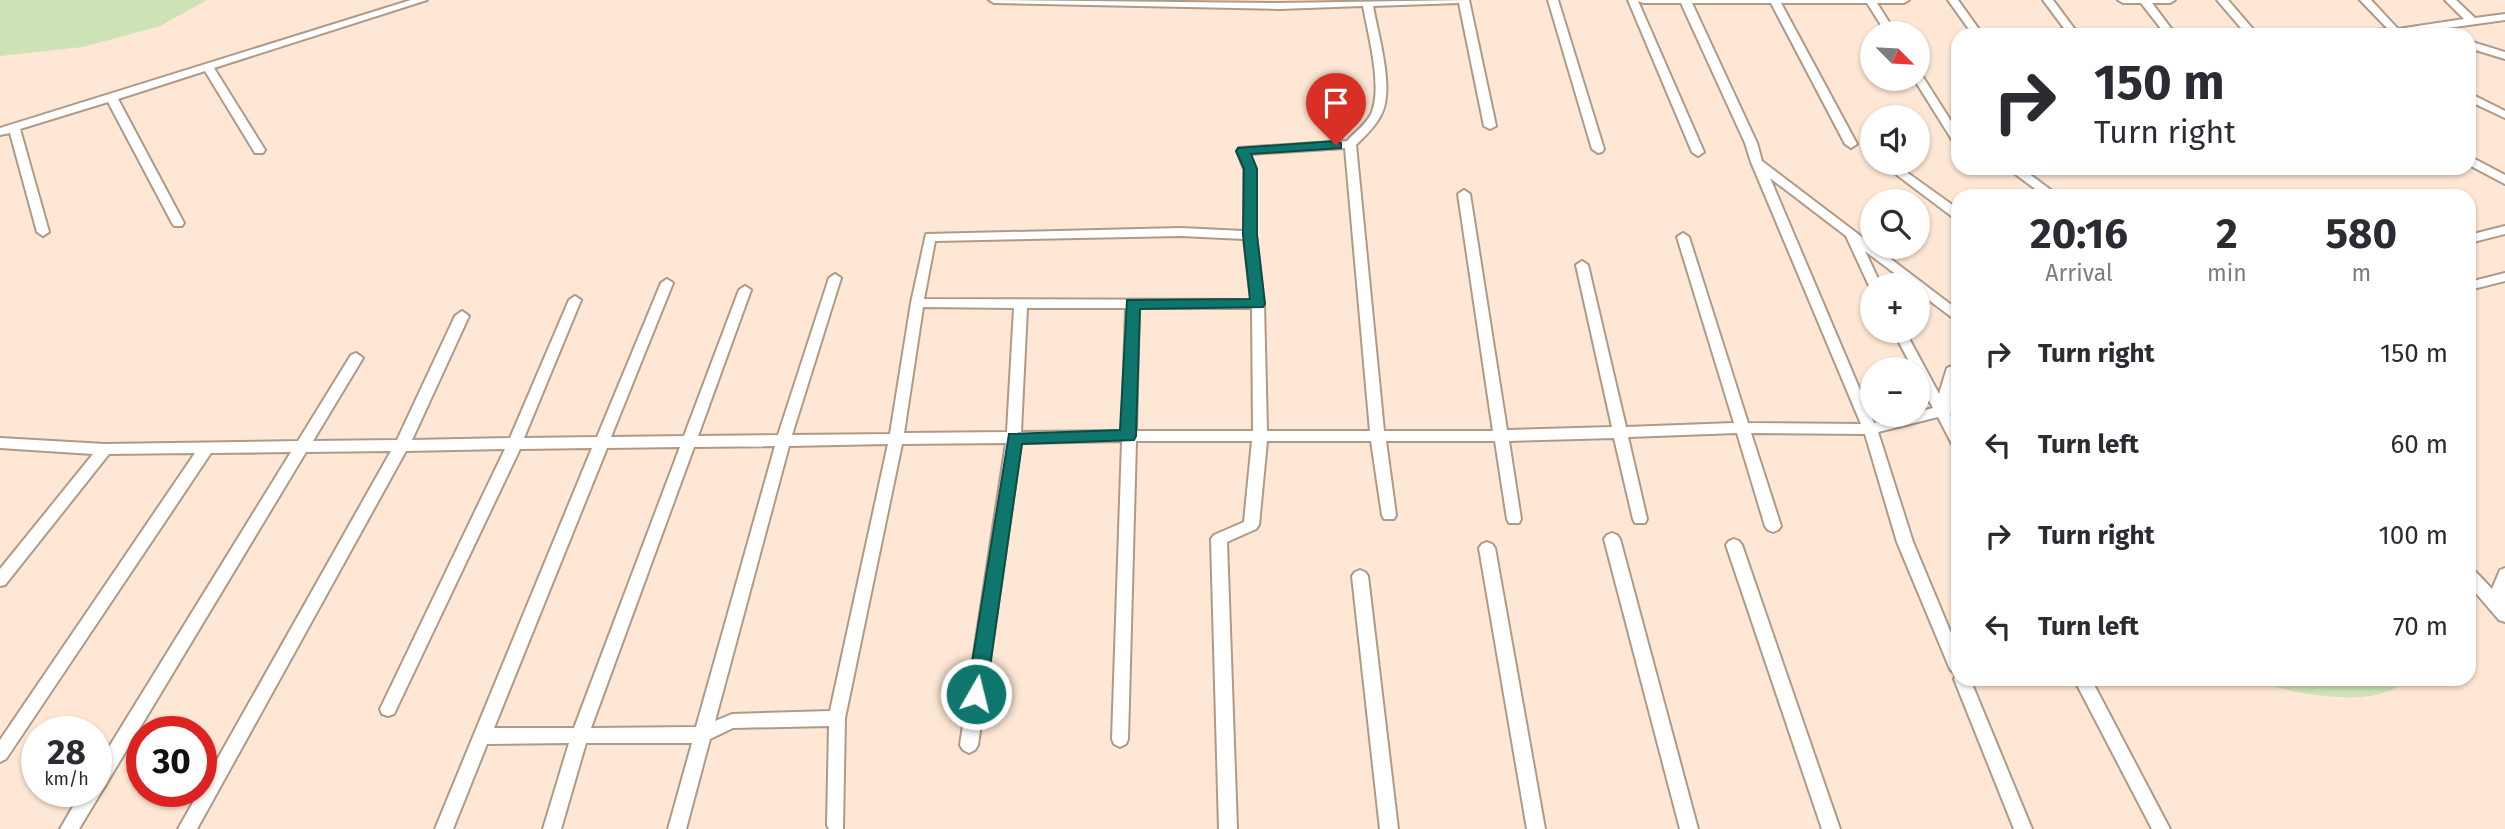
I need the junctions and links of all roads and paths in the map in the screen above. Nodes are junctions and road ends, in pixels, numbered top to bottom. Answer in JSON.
{"nodes":[{"id":1,"x":422,"y":0,"type":"edge"},
{"id":2,"x":994,"y":0,"type":"edge"},
{"id":3,"x":1459,"y":0,"type":"edge"},
{"id":4,"x":1464,"y":0,"type":"edge"},
{"id":5,"x":1553,"y":0,"type":"edge"},
{"id":6,"x":1633,"y":0,"type":"edge"},
{"id":7,"x":1643,"y":0,"type":"edge"},
{"id":8,"x":1774,"y":0,"type":"edge"},
{"id":9,"x":1904,"y":0,"type":"edge"},
{"id":10,"x":1953,"y":0,"type":"edge"},
{"id":11,"x":2048,"y":0,"type":"edge"},
{"id":12,"x":2123,"y":0,"type":"edge"},
{"id":13,"x":2144,"y":0,"type":"edge"},
{"id":14,"x":2169,"y":0,"type":"edge"},
{"id":15,"x":2222,"y":0,"type":"edge"},
{"id":16,"x":2365,"y":0,"type":"edge"},
{"id":17,"x":2450,"y":0,"type":"edge"},
{"id":18,"x":1022,"y":1,"type":"edge"},
{"id":19,"x":1103,"y":1,"type":"edge"},
{"id":20,"x":1685,"y":1,"type":"edge"},
{"id":21,"x":1870,"y":1,"type":"edge"},
{"id":22,"x":1368,"y":2,"type":"edge"},
{"id":23,"x":1191,"y":3,"type":"edge"},
{"id":24,"x":1279,"y":3,"type":"edge"},
{"id":25,"x":2505,"y":17,"type":"edge"},
{"id":26,"x":1883,"y":21,"type":"edge"},
{"id":27,"x":2472,"y":21,"type":"junction"},
{"id":28,"x":1973,"y":28,"type":"edge"},
{"id":29,"x":2069,"y":28,"type":"edge"},
{"id":30,"x":2166,"y":28,"type":"edge"},
{"id":31,"x":2247,"y":28,"type":"edge"},
{"id":32,"x":2392,"y":28,"type":"edge"},
{"id":33,"x":2432,"y":28,"type":"edge"},
{"id":34,"x":2476,"y":46,"type":"edge"},
{"id":35,"x":2505,"y":56,"type":"edge"},
{"id":36,"x":208,"y":67,"type":"junction"},
{"id":37,"x":1927,"y":91,"type":"edge"},
{"id":38,"x":111,"y":97,"type":"junction"},
{"id":39,"x":2476,"y":98,"type":"edge"},
{"id":40,"x":2476,"y":99,"type":"edge"},
{"id":41,"x":2505,"y":108,"type":"edge"},
{"id":42,"x":2505,"y":115,"type":"edge"},
{"id":43,"x":1490,"y":126,"type":"dead end"},
{"id":44,"x":14,"y":128,"type":"junction"},
{"id":45,"x":1951,"y":130,"type":"edge"},
{"id":46,"x":0,"y":132,"type":"edge"},
{"id":47,"x":1350,"y":144,"type":"junction"},
{"id":48,"x":1851,"y":144,"type":"dead end"},
{"id":49,"x":1598,"y":149,"type":"dead end"},
{"id":50,"x":259,"y":150,"type":"dead end"},
{"id":51,"x":1698,"y":152,"type":"dead end"},
{"id":52,"x":1757,"y":162,"type":"junction"},
{"id":53,"x":2476,"y":164,"type":"edge"},
{"id":54,"x":1903,"y":175,"type":"edge"},
{"id":55,"x":2023,"y":175,"type":"edge"},
{"id":56,"x":2505,"y":180,"type":"edge"},
{"id":57,"x":2043,"y":189,"type":"edge"},
{"id":58,"x":1464,"y":194,"type":"dead end"},
{"id":59,"x":1951,"y":210,"type":"edge"},
{"id":60,"x":177,"y":223,"type":"dead end"},
{"id":61,"x":2505,"y":230,"type":"edge"},
{"id":62,"x":43,"y":232,"type":"dead end"},
{"id":63,"x":1851,"y":233,"type":"junction"},
{"id":64,"x":1250,"y":235,"type":"junction"},
{"id":65,"x":1683,"y":237,"type":"dead end"},
{"id":66,"x":2476,"y":237,"type":"edge"},
{"id":67,"x":1582,"y":265,"type":"dead end"},
{"id":68,"x":1869,"y":273,"type":"edge"},
{"id":69,"x":1903,"y":273,"type":"edge"},
{"id":70,"x":2505,"y":277,"type":"edge"},
{"id":71,"x":835,"y":278,"type":"dead end"},
{"id":72,"x":667,"y":283,"type":"dead end"},
{"id":73,"x":2476,"y":284,"type":"edge"},
{"id":74,"x":745,"y":290,"type":"dead end"},
{"id":75,"x":1930,"y":295,"type":"edge"},
{"id":76,"x":575,"y":300,"type":"dead end"},
{"id":77,"x":917,"y":303,"type":"junction"},
{"id":78,"x":1133,"y":304,"type":"junction"},
{"id":79,"x":1258,"y":304,"type":"junction"},
{"id":80,"x":1021,"y":305,"type":"junction"},
{"id":81,"x":1951,"y":311,"type":"edge"},
{"id":82,"x":462,"y":316,"type":"dead end"},
{"id":83,"x":1905,"y":343,"type":"edge"},
{"id":84,"x":356,"y":358,"type":"dead end"},
{"id":85,"x":1951,"y":375,"type":"edge"},
{"id":86,"x":1951,"y":409,"type":"edge"},
{"id":87,"x":1942,"y":412,"type":"junction"},
{"id":88,"x":1743,"y":428,"type":"junction"},
{"id":89,"x":1870,"y":429,"type":"junction"},
{"id":90,"x":1951,"y":429,"type":"edge"},
{"id":91,"x":1620,"y":433,"type":"junction"},
{"id":92,"x":1128,"y":436,"type":"junction"},
{"id":93,"x":1260,"y":436,"type":"junction"},
{"id":94,"x":1499,"y":436,"type":"junction"},
{"id":95,"x":1378,"y":437,"type":"junction"},
{"id":96,"x":1014,"y":439,"type":"junction"},
{"id":97,"x":896,"y":440,"type":"junction"},
{"id":98,"x":783,"y":441,"type":"junction"},
{"id":99,"x":688,"y":442,"type":"junction"},
{"id":100,"x":0,"y":443,"type":"edge"},
{"id":101,"x":403,"y":443,"type":"junction"},
{"id":102,"x":602,"y":443,"type":"junction"},
{"id":103,"x":515,"y":444,"type":"junction"},
{"id":104,"x":302,"y":446,"type":"junction"},
{"id":105,"x":208,"y":447,"type":"junction"},
{"id":106,"x":105,"y":449,"type":"junction"},
{"id":107,"x":1389,"y":515,"type":"dead end"},
{"id":108,"x":1514,"y":519,"type":"dead end"},
{"id":109,"x":1640,"y":519,"type":"dead end"},
{"id":110,"x":1773,"y":526,"type":"dead end"},
{"id":111,"x":1612,"y":539,"type":"dead end"},
{"id":112,"x":1734,"y":545,"type":"dead end"},
{"id":113,"x":1487,"y":548,"type":"dead end"},
{"id":114,"x":2505,"y":574,"type":"edge"},
{"id":115,"x":1360,"y":576,"type":"dead end"},
{"id":116,"x":0,"y":580,"type":"edge"},
{"id":117,"x":2476,"y":582,"type":"edge"},
{"id":118,"x":2500,"y":609,"type":"edge"},
{"id":119,"x":1951,"y":652,"type":"edge"},
{"id":120,"x":1965,"y":686,"type":"edge"},
{"id":121,"x":2086,"y":686,"type":"edge"},
{"id":122,"x":388,"y":709,"type":"dead end"},
{"id":123,"x":837,"y":718,"type":"junction"},
{"id":124,"x":702,"y":735,"type":"junction"},
{"id":125,"x":482,"y":736,"type":"junction"},
{"id":126,"x":580,"y":736,"type":"junction"},
{"id":127,"x":1120,"y":739,"type":"dead end"},
{"id":128,"x":969,"y":745,"type":"dead end"},
{"id":129,"x":0,"y":754,"type":"edge"},
{"id":130,"x":112,"y":758,"type":"edge"},
{"id":131,"x":82,"y":807,"type":"edge"},
{"id":132,"x":836,"y":825,"type":"dead end"},
{"id":133,"x":69,"y":829,"type":"edge"},
{"id":134,"x":187,"y":829,"type":"edge"},
{"id":135,"x":444,"y":829,"type":"edge"},
{"id":136,"x":552,"y":829,"type":"edge"},
{"id":137,"x":677,"y":829,"type":"edge"},
{"id":138,"x":1228,"y":829,"type":"edge"},
{"id":139,"x":1390,"y":829,"type":"edge"},
{"id":140,"x":1536,"y":829,"type":"edge"},
{"id":141,"x":1689,"y":829,"type":"edge"},
{"id":142,"x":1831,"y":829,"type":"edge"},
{"id":143,"x":2023,"y":829,"type":"edge"},
{"id":144,"x":2161,"y":829,"type":"edge"}],
"edges":[{"from":1,"to":36,"type":"street"},
{"from":2,"to":18,"type":"street"},
{"from":3,"to":22,"type":"street"},
{"from":4,"to":43,"type":"street"},
{"from":5,"to":49,"type":"street"},
{"from":6,"to":51,"type":"street"},
{"from":7,"to":20,"type":"street"},
{"from":8,"to":20,"type":"street"},
{"from":8,"to":21,"type":"street"},
{"from":8,"to":48,"type":"street"},
{"from":9,"to":21,"type":"street"},
{"from":10,"to":28,"type":"street"},
{"from":11,"to":29,"type":"street"},
{"from":12,"to":13,"type":"street"},
{"from":13,"to":14,"type":"street"},
{"from":13,"to":30,"type":"street"},
{"from":15,"to":31,"type":"street"},
{"from":16,"to":32,"type":"street"},
{"from":17,"to":27,"type":"street"},
{"from":18,"to":19,"type":"street"},
{"from":19,"to":23,"type":"street"},
{"from":20,"to":52,"type":"street"},
{"from":21,"to":26,"type":"street"},
{"from":22,"to":24,"type":"street"},
{"from":22,"to":47,"type":"street"},
{"from":23,"to":24,"type":"street"},
{"from":25,"to":27,"type":"street"},
{"from":27,"to":33,"type":"street"},
{"from":34,"to":35,"type":"street"},
{"from":36,"to":38,"type":"street"},
{"from":36,"to":50,"type":"street"},
{"from":37,"to":45,"type":"street"},
{"from":38,"to":44,"type":"street"},
{"from":38,"to":60,"type":"street"},
{"from":39,"to":41,"type":"street"},
{"from":40,"to":42,"type":"street"},
{"from":44,"to":46,"type":"street"},
{"from":44,"to":62,"type":"street"},
{"from":47,"to":64,"type":"street"},
{"from":47,"to":95,"type":"street"},
{"from":52,"to":63,"type":"street"},
{"from":52,"to":89,"type":"street"},
{"from":53,"to":56,"type":"street"},
{"from":54,"to":59,"type":"street"},
{"from":55,"to":57,"type":"street"},
{"from":58,"to":94,"type":"street"},
{"from":61,"to":66,"type":"street"},
{"from":63,"to":68,"type":"street"},
{"from":63,"to":69,"type":"street"},
{"from":64,"to":77,"type":"street"},
{"from":64,"to":79,"type":"street"},
{"from":65,"to":88,"type":"street"},
{"from":67,"to":91,"type":"street"},
{"from":70,"to":73,"type":"street"},
{"from":71,"to":98,"type":"street"},
{"from":72,"to":102,"type":"street"},
{"from":74,"to":99,"type":"street"},
{"from":75,"to":81,"type":"street"},
{"from":76,"to":103,"type":"street"},
{"from":77,"to":80,"type":"street"},
{"from":77,"to":97,"type":"street"},
{"from":78,"to":79,"type":"street"},
{"from":78,"to":80,"type":"street"},
{"from":78,"to":92,"type":"street"},
{"from":79,"to":93,"type":"street"},
{"from":80,"to":96,"type":"street"},
{"from":82,"to":101,"type":"street"},
{"from":83,"to":87,"type":"street"},
{"from":84,"to":104,"type":"street"},
{"from":85,"to":87,"type":"street"},
{"from":86,"to":87,"type":"street"},
{"from":87,"to":89,"type":"street"},
{"from":87,"to":90,"type":"street"},
{"from":88,"to":89,"type":"street"},
{"from":88,"to":91,"type":"street"},
{"from":88,"to":110,"type":"street"},
{"from":89,"to":119,"type":"street"},
{"from":91,"to":94,"type":"street"},
{"from":91,"to":109,"type":"street"},
{"from":92,"to":93,"type":"street"},
{"from":92,"to":96,"type":"street"},
{"from":92,"to":127,"type":"street"},
{"from":93,"to":95,"type":"street"},
{"from":93,"to":138,"type":"street"},
{"from":94,"to":95,"type":"street"},
{"from":94,"to":108,"type":"street"},
{"from":95,"to":107,"type":"street"},
{"from":96,"to":97,"type":"street"},
{"from":96,"to":128,"type":"street"},
{"from":97,"to":98,"type":"street"},
{"from":97,"to":123,"type":"street"},
{"from":98,"to":99,"type":"street"},
{"from":98,"to":124,"type":"street"},
{"from":99,"to":102,"type":"street"},
{"from":99,"to":126,"type":"street"},
{"from":100,"to":106,"type":"street"},
{"from":101,"to":103,"type":"street"},
{"from":101,"to":104,"type":"street"},
{"from":101,"to":134,"type":"street"},
{"from":102,"to":103,"type":"street"},
{"from":102,"to":125,"type":"street"},
{"from":103,"to":122,"type":"street"},
{"from":104,"to":105,"type":"street"},
{"from":104,"to":130,"type":"street"},
{"from":105,"to":106,"type":"street"},
{"from":105,"to":129,"type":"street"},
{"from":106,"to":116,"type":"street"},
{"from":111,"to":141,"type":"street"},
{"from":112,"to":142,"type":"street"},
{"from":113,"to":140,"type":"street"},
{"from":114,"to":118,"type":"street"},
{"from":115,"to":139,"type":"street"},
{"from":117,"to":118,"type":"street"},
{"from":120,"to":143,"type":"street"},
{"from":121,"to":144,"type":"street"},
{"from":123,"to":124,"type":"street"},
{"from":123,"to":132,"type":"street"},
{"from":124,"to":126,"type":"street"},
{"from":124,"to":137,"type":"street"},
{"from":125,"to":126,"type":"street"},
{"from":125,"to":135,"type":"street"},
{"from":126,"to":136,"type":"street"},
{"from":131,"to":133,"type":"street"}]}
